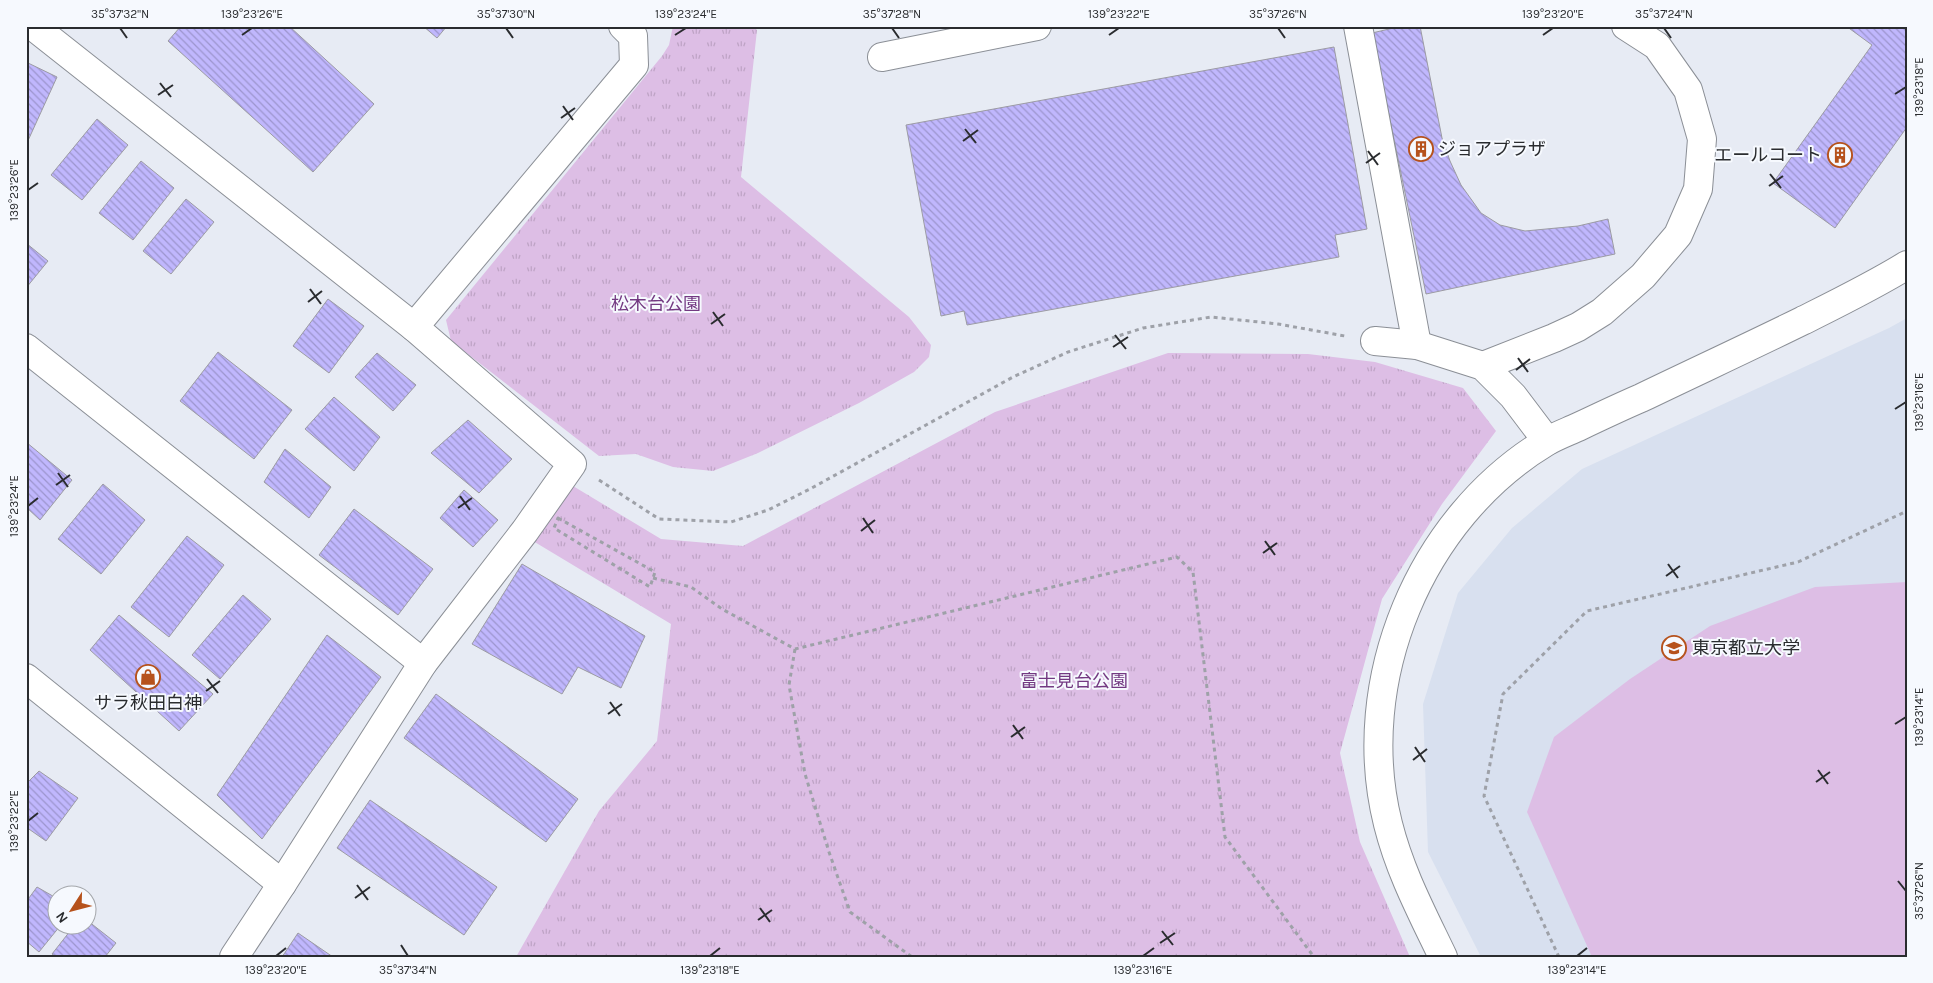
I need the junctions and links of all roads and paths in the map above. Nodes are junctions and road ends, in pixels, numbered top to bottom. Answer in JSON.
{"nodes":[{"id":1,"x":33,"y":26,"type":"edge"},
{"id":2,"x":623,"y":26,"type":"edge"},
{"id":3,"x":1037,"y":26,"type":"edge"},
{"id":4,"x":1358,"y":26,"type":"edge"},
{"id":5,"x":1626,"y":26,"type":"edge"},
{"id":6,"x":882,"y":57,"type":"dead end"},
{"id":7,"x":1907,"y":264,"type":"edge"},
{"id":8,"x":414,"y":327,"type":"junction"},
{"id":9,"x":1375,"y":341,"type":"joint"},
{"id":10,"x":1417,"y":345,"type":"junction"},
{"id":11,"x":26,"y":348,"type":"edge"},
{"id":12,"x":1483,"y":366,"type":"junction"},
{"id":13,"x":1547,"y":441,"type":"junction"},
{"id":14,"x":572,"y":464,"type":"junction"},
{"id":15,"x":1907,"y":511,"type":"edge"},
{"id":16,"x":653,"y":578,"type":"junction"},
{"id":17,"x":795,"y":649,"type":"junction"},
{"id":18,"x":422,"y":663,"type":"junction"},
{"id":19,"x":26,"y":678,"type":"edge"},
{"id":20,"x":282,"y":884,"type":"junction"},
{"id":21,"x":234,"y":957,"type":"edge"},
{"id":22,"x":912,"y":957,"type":"edge"},
{"id":23,"x":1314,"y":957,"type":"edge"},
{"id":24,"x":1443,"y":957,"type":"edge"},
{"id":25,"x":1559,"y":957,"type":"edge"}],
"edges":[{"from":1,"to":8,"type":"street"},
{"from":2,"to":8,"type":"street"},
{"from":3,"to":6,"type":"street"},
{"from":4,"to":10,"type":"street"},
{"from":5,"to":12,"type":"street"},
{"from":7,"to":13,"type":"street"},
{"from":8,"to":14,"type":"street"},
{"from":9,"to":10,"type":"street"},
{"from":9,"to":14,"type":"path"},
{"from":10,"to":12,"type":"street"},
{"from":11,"to":18,"type":"street"},
{"from":12,"to":13,"type":"street"},
{"from":13,"to":24,"type":"street"},
{"from":14,"to":18,"type":"street"},
{"from":15,"to":25,"type":"path"},
{"from":16,"to":16,"type":"path"},
{"from":16,"to":17,"type":"path"},
{"from":17,"to":22,"type":"path"},
{"from":17,"to":23,"type":"path"},
{"from":18,"to":20,"type":"street"},
{"from":19,"to":20,"type":"street"},
{"from":20,"to":21,"type":"street"}]}
